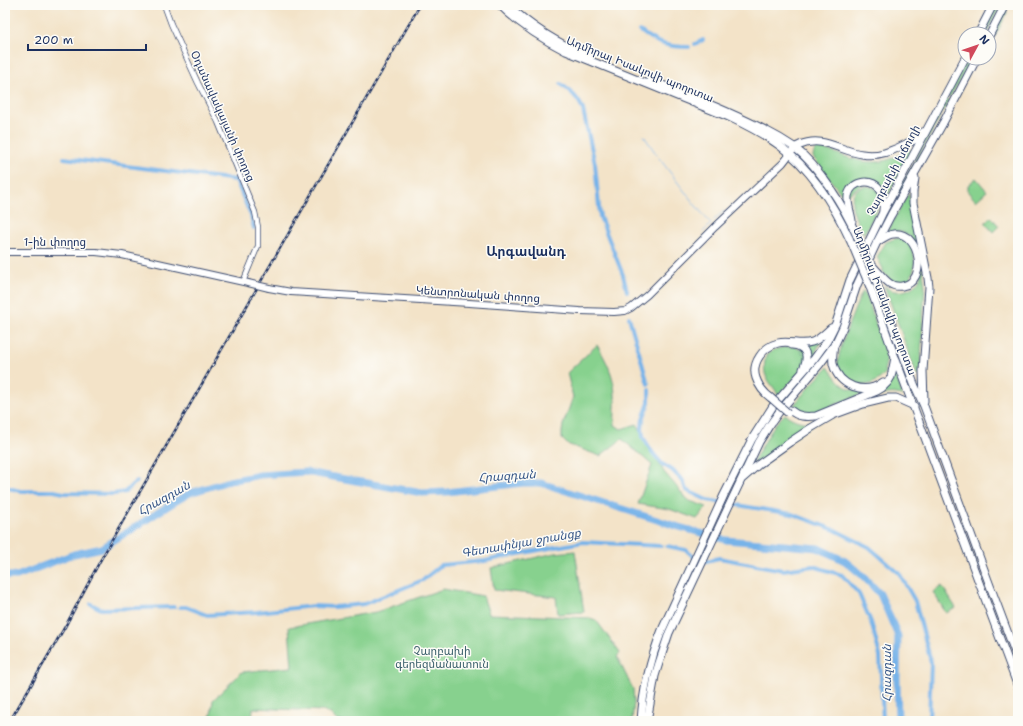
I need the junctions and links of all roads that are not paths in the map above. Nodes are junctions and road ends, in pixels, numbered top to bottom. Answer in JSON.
{"nodes":[{"id":1,"x":164,"y":5,"type":"edge"},
{"id":2,"x":500,"y":5,"type":"edge"},
{"id":3,"x":508,"y":5,"type":"edge"},
{"id":4,"x":992,"y":5,"type":"edge"},
{"id":5,"x":1005,"y":5,"type":"edge"},
{"id":6,"x":983,"y":26,"type":"edge"},
{"id":7,"x":994,"y":26,"type":"edge"},
{"id":8,"x":961,"y":66,"type":"edge"},
{"id":9,"x":973,"y":66,"type":"edge"},
{"id":10,"x":930,"y":124,"type":"junction"},
{"id":11,"x":794,"y":147,"type":"junction"},
{"id":12,"x":790,"y":154,"type":"junction"},
{"id":13,"x":916,"y":172,"type":"junction"},
{"id":14,"x":883,"y":212,"type":"junction"},
{"id":15,"x":891,"y":215,"type":"junction"},
{"id":16,"x":856,"y":235,"type":"junction"},
{"id":17,"x":877,"y":242,"type":"junction"},
{"id":18,"x":5,"y":252,"type":"edge"},
{"id":19,"x":104,"y":253,"type":"joint"},
{"id":20,"x":878,"y":276,"type":"junction"},
{"id":21,"x":246,"y":283,"type":"junction"},
{"id":22,"x":836,"y":323,"type":"junction"},
{"id":23,"x":834,"y":344,"type":"junction"},
{"id":24,"x":894,"y":355,"type":"junction"},
{"id":25,"x":798,"y":378,"type":"junction"},
{"id":26,"x":772,"y":397,"type":"junction"},
{"id":27,"x":914,"y":406,"type":"junction"},
{"id":28,"x":924,"y":406,"type":"junction"},
{"id":29,"x":789,"y":411,"type":"junction"},
{"id":30,"x":827,"y":418,"type":"junction"},
{"id":31,"x":741,"y":480,"type":"junction"},
{"id":32,"x":1018,"y":660,"type":"edge"},
{"id":33,"x":1018,"y":687,"type":"edge"},
{"id":34,"x":641,"y":721,"type":"edge"},
{"id":35,"x":647,"y":721,"type":"edge"}],
"edges":[{"from":1,"to":21,"type":"street","name":"Օդանավակայանի փողոց"},
{"from":2,"to":12,"type":"highway","name":"Ադմիրալ Իսակովի պողոտա"},
{"from":3,"to":11,"type":"highway","name":"Ադմիրալ Իսակովի պողոտա"},
{"from":4,"to":6,"type":"highway"},
{"from":5,"to":7,"type":"highway"},
{"from":8,"to":10,"type":"highway","name":"Չարբախի խճուղի"},
{"from":9,"to":13,"type":"highway","name":"Չարբախի խճուղի"},
{"from":10,"to":11,"type":"highway"},
{"from":10,"to":14,"type":"highway","name":"Չարբախի խճուղի"},
{"from":11,"to":12,"type":"highway"},
{"from":11,"to":16,"type":"highway","name":"Ադմիրալ Իսակովի պողոտա"},
{"from":12,"to":21,"type":"main road","name":"Կենտրոնական փողոց","bridge":true},
{"from":12,"to":24,"type":"highway","name":"Ադմիրալ Իսակովի պողոտա","bridge":true},
{"from":13,"to":15,"type":"highway","name":"Չարբախի խճուղի"},
{"from":13,"to":28,"type":"highway"},
{"from":14,"to":15,"type":"highway"},
{"from":14,"to":16,"type":"highway"},
{"from":14,"to":22,"type":"highway","name":"Չարբախի խճուղի"},
{"from":15,"to":17,"type":"highway","name":"Չարբախի խճուղի"},
{"from":16,"to":20,"type":"highway","name":"Ադմիրալ Իսակովի պողոտա","bridge":true},
{"from":17,"to":20,"type":"highway"},
{"from":17,"to":23,"type":"highway","name":"Չարբախի խճուղի"},
{"from":18,"to":19,"type":"main road","name":"1-ին փողոց"},
{"from":19,"to":21,"type":"main road","name":"Կենտրոնական փողոց"},
{"from":20,"to":28,"type":"highway","name":"Ադմիրալ Իսակովի պողոտա"},
{"from":22,"to":25,"type":"highway","name":"Չարբախի խճուղի"},
{"from":22,"to":26,"type":"highway"},
{"from":23,"to":24,"type":"highway"},
{"from":23,"to":31,"type":"highway","name":"Չարբախի խճուղի"},
{"from":24,"to":27,"type":"highway","name":"Ադմիրալ Իսակովի պողոտա"},
{"from":24,"to":29,"type":"highway"},
{"from":25,"to":26,"type":"highway"},
{"from":25,"to":34,"type":"highway","name":"Չարբախի խճուղի"},
{"from":26,"to":29,"type":"highway","bridge":true},
{"from":27,"to":30,"type":"highway"},
{"from":27,"to":33,"type":"highway","name":"Ադմիրալ Իսակովի պողոտա"},
{"from":28,"to":32,"type":"highway","name":"Ադմիրալ Իսակովի պողոտա"},
{"from":29,"to":30,"type":"highway"},
{"from":30,"to":31,"type":"highway"},
{"from":31,"to":35,"type":"highway","name":"Չարբախի խճուղի"}]}
